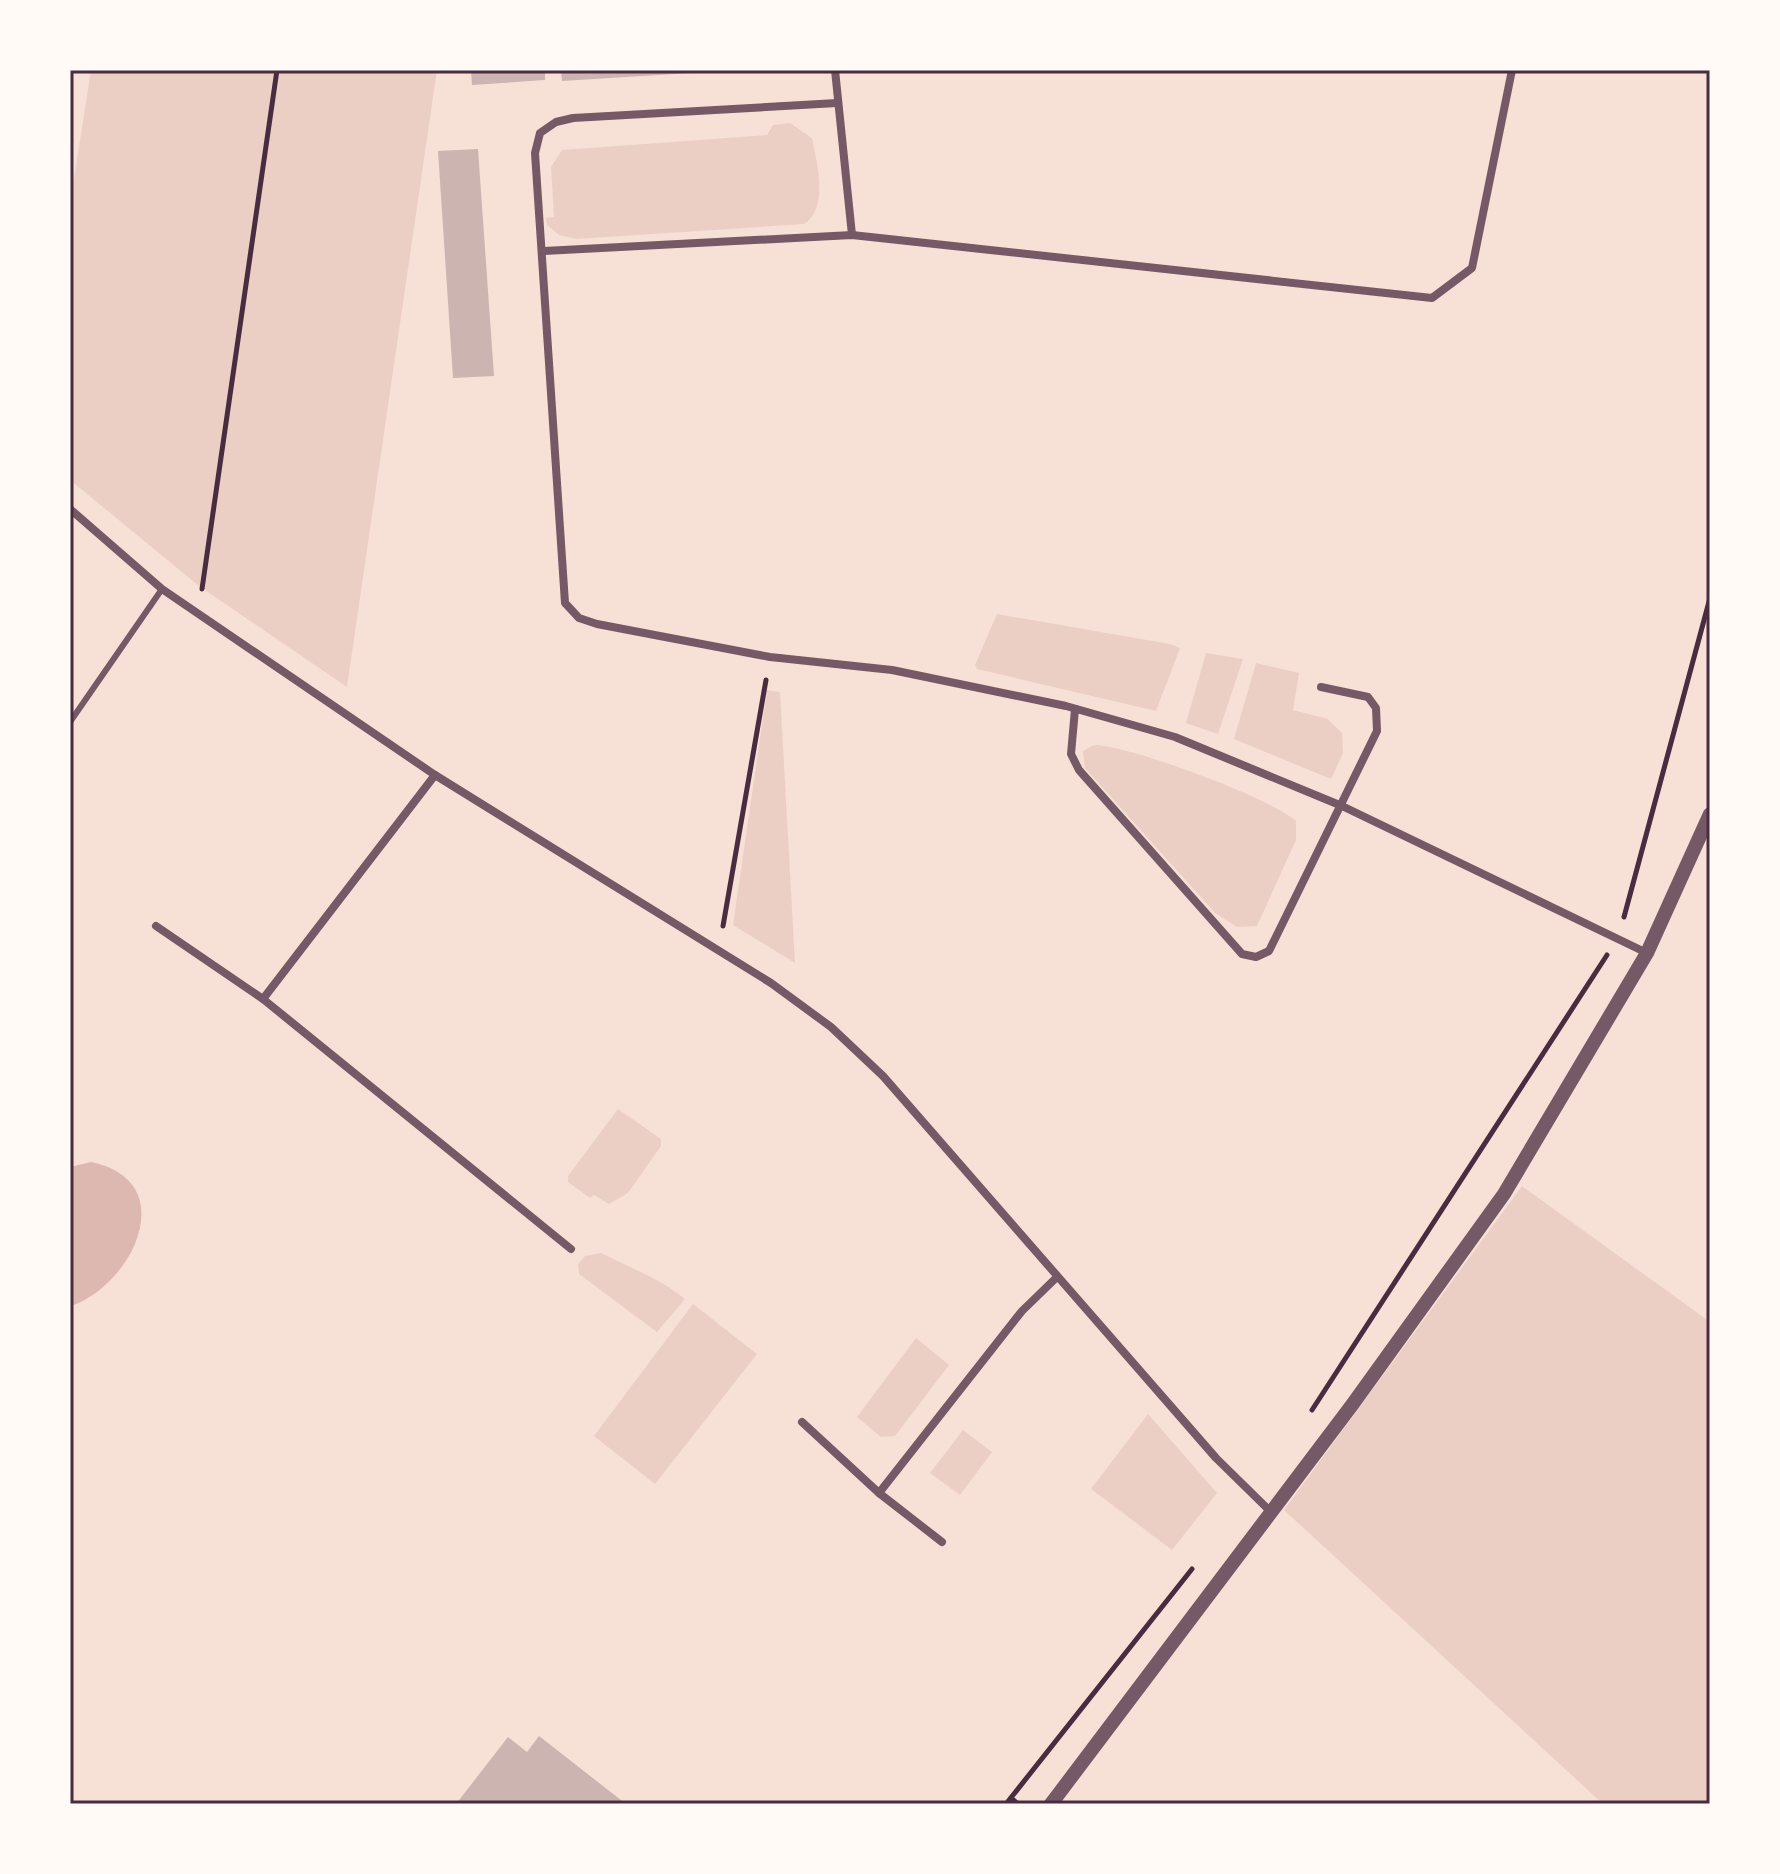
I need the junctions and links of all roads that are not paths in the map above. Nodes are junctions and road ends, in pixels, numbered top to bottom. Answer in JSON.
{"nodes":[{"id":1,"x":835,"y":70,"type":"edge"},
{"id":2,"x":1512,"y":70,"type":"edge"},
{"id":3,"x":837,"y":103,"type":"junction"},
{"id":4,"x":852,"y":235,"type":"junction"},
{"id":5,"x":544,"y":251,"type":"junction"},
{"id":6,"x":70,"y":509,"type":"edge"},
{"id":7,"x":162,"y":589,"type":"junction"},
{"id":8,"x":1321,"y":687,"type":"dead end"},
{"id":9,"x":1075,"y":709,"type":"junction"},
{"id":10,"x":70,"y":722,"type":"edge"},
{"id":11,"x":435,"y":775,"type":"junction"},
{"id":12,"x":1342,"y":806,"type":"junction"},
{"id":13,"x":1710,"y":814,"type":"edge"},
{"id":14,"x":156,"y":926,"type":"dead end"},
{"id":15,"x":1647,"y":953,"type":"junction"},
{"id":16,"x":263,"y":999,"type":"junction"},
{"id":17,"x":571,"y":1249,"type":"dead end"},
{"id":18,"x":1057,"y":1277,"type":"junction"},
{"id":19,"x":802,"y":1422,"type":"dead end"},
{"id":20,"x":879,"y":1493,"type":"junction"},
{"id":21,"x":1271,"y":1512,"type":"junction"},
{"id":22,"x":942,"y":1542,"type":"dead end"},
{"id":23,"x":1051,"y":1804,"type":"edge"}],
"edges":[{"from":1,"to":3,"type":"street"},
{"from":2,"to":4,"type":"street"},
{"from":3,"to":4,"type":"street"},
{"from":3,"to":5,"type":"street"},
{"from":4,"to":5,"type":"street"},
{"from":5,"to":9,"type":"street"},
{"from":6,"to":7,"type":"street"},
{"from":7,"to":10,"type":"lane"},
{"from":7,"to":11,"type":"street"},
{"from":8,"to":12,"type":"street"},
{"from":9,"to":12,"type":"street"},
{"from":9,"to":12,"type":"street"},
{"from":11,"to":16,"type":"street"},
{"from":11,"to":18,"type":"street"},
{"from":12,"to":15,"type":"street"},
{"from":13,"to":15,"type":"street"},
{"from":14,"to":16,"type":"street"},
{"from":15,"to":21,"type":"street"},
{"from":16,"to":17,"type":"street"},
{"from":18,"to":20,"type":"street"},
{"from":18,"to":21,"type":"street"},
{"from":19,"to":20,"type":"street"},
{"from":20,"to":22,"type":"street"},
{"from":21,"to":23,"type":"street"}]}
